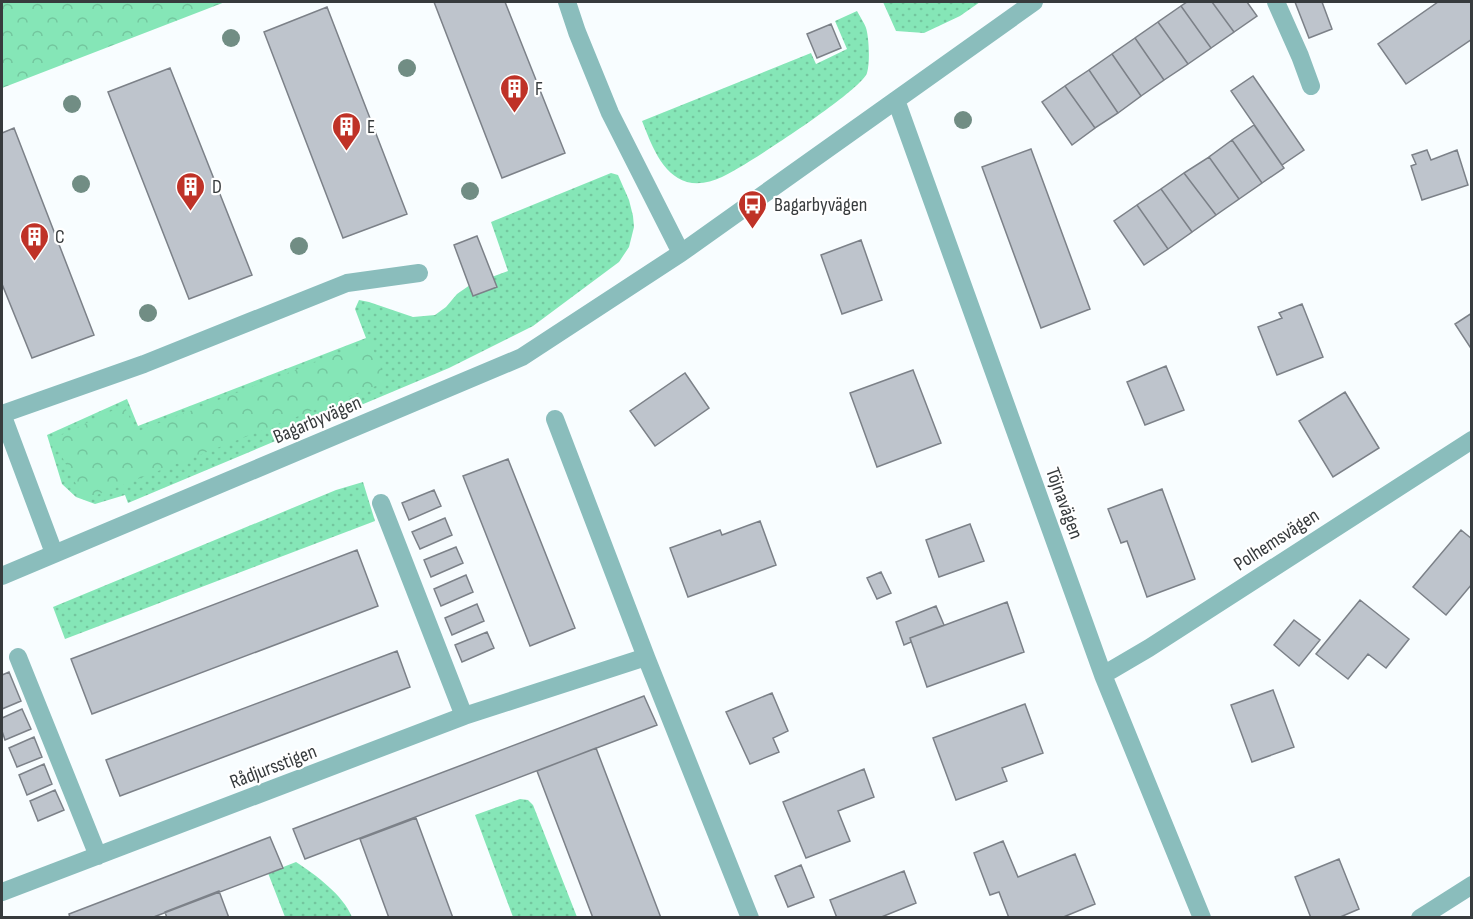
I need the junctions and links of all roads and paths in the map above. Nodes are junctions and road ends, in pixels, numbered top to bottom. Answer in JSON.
{"nodes":[{"id":1,"x":567,"y":2,"type":"edge"},
{"id":2,"x":1034,"y":2,"type":"edge"},
{"id":3,"x":1276,"y":2,"type":"edge"},
{"id":4,"x":1311,"y":86,"type":"dead end"},
{"id":5,"x":896,"y":100,"type":"junction"},
{"id":6,"x":681,"y":253,"type":"junction"},
{"id":7,"x":419,"y":273,"type":"dead end"},
{"id":8,"x":2,"y":414,"type":"edge"},
{"id":9,"x":555,"y":419,"type":"dead end"},
{"id":10,"x":1472,"y":440,"type":"edge"},
{"id":11,"x":381,"y":503,"type":"dead end"},
{"id":12,"x":54,"y":553,"type":"junction"},
{"id":13,"x":2,"y":576,"type":"edge"},
{"id":14,"x":18,"y":657,"type":"dead end"},
{"id":15,"x":646,"y":657,"type":"junction"},
{"id":16,"x":1102,"y":675,"type":"junction"},
{"id":17,"x":464,"y":716,"type":"junction"},
{"id":18,"x":98,"y":856,"type":"junction"},
{"id":19,"x":1472,"y":885,"type":"edge"},
{"id":20,"x":2,"y":892,"type":"edge"},
{"id":21,"x":750,"y":918,"type":"edge"},
{"id":22,"x":1202,"y":918,"type":"edge"},
{"id":23,"x":1420,"y":918,"type":"edge"}],
"edges":[{"from":1,"to":6,"type":"street"},
{"from":2,"to":5,"type":"street","name":"Bagarbyvägen"},
{"from":3,"to":4,"type":"street"},
{"from":5,"to":6,"type":"street","name":"Bagarbyvägen"},
{"from":5,"to":16,"type":"street","name":"Töjnavägen"},
{"from":6,"to":12,"type":"street","name":"Bagarbyvägen"},
{"from":7,"to":8,"type":"street"},
{"from":8,"to":12,"type":"street"},
{"from":9,"to":15,"type":"street"},
{"from":10,"to":16,"type":"street","name":"Polhemsvägen"},
{"from":11,"to":17,"type":"street"},
{"from":12,"to":13,"type":"street","name":"Bagarbyvägen"},
{"from":14,"to":18,"type":"street"},
{"from":15,"to":17,"type":"street","name":"Rådjursstigen"},
{"from":15,"to":21,"type":"street"},
{"from":16,"to":22,"type":"street","name":"Töjnavägen"},
{"from":17,"to":18,"type":"street","name":"Rådjursstigen"},
{"from":18,"to":20,"type":"street","name":"Rådjursstigen"},
{"from":19,"to":23,"type":"street"}]}
